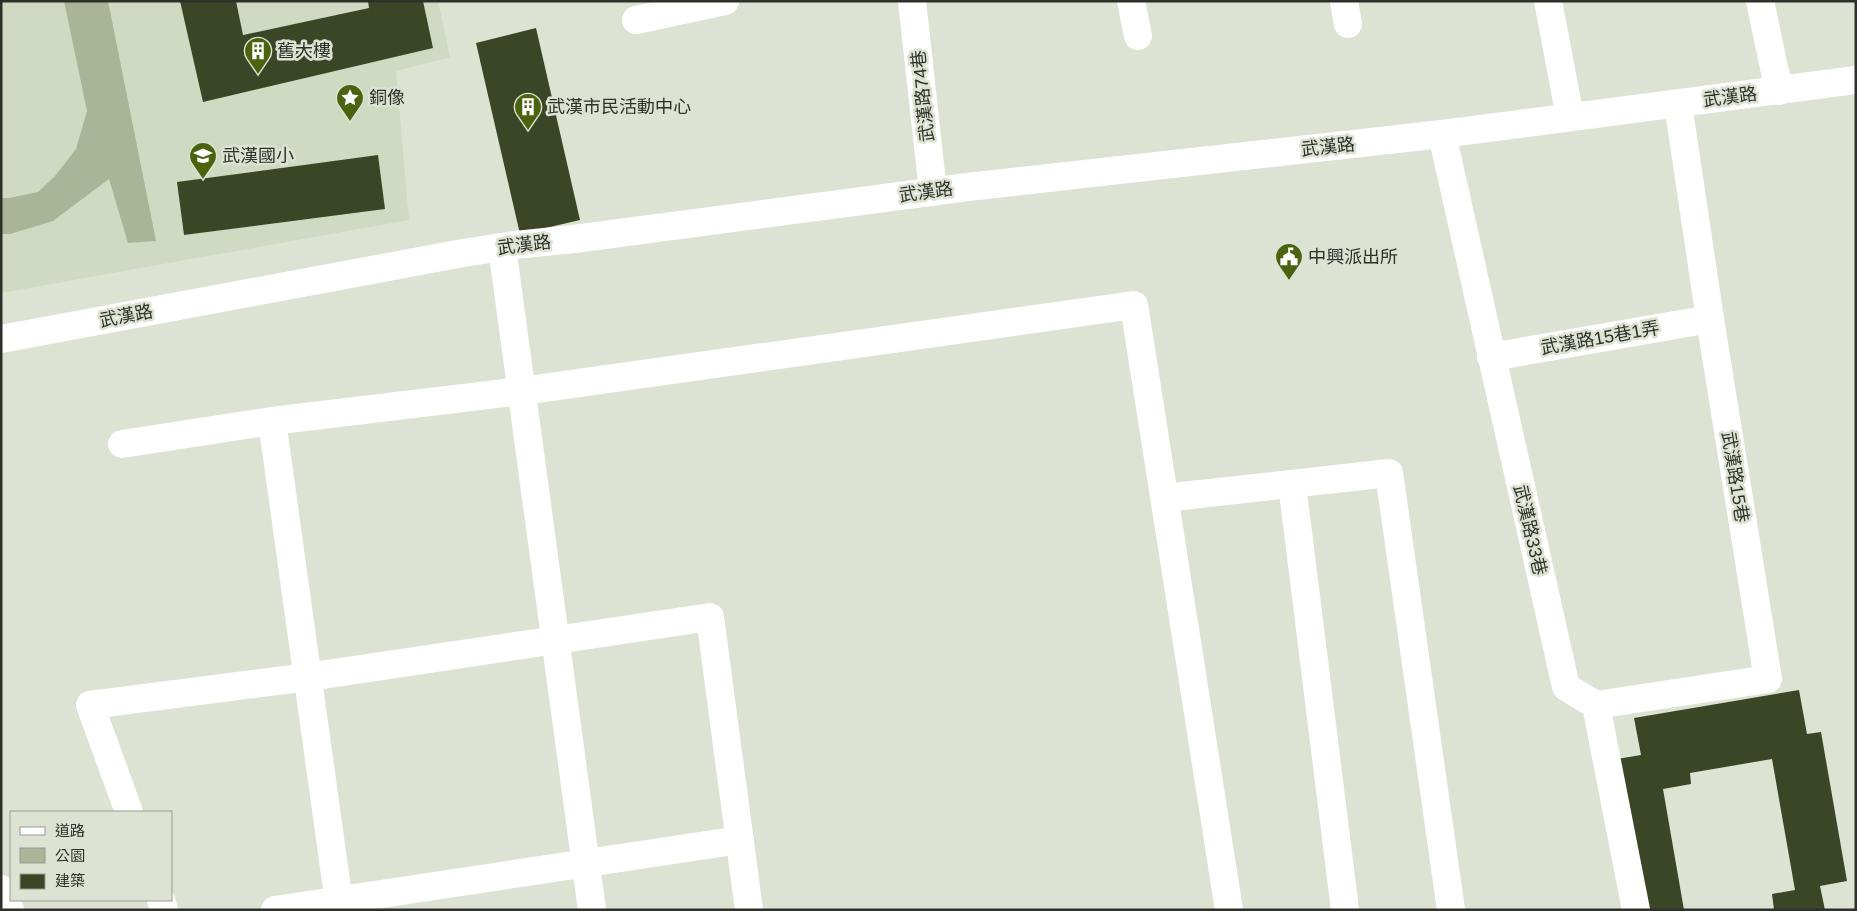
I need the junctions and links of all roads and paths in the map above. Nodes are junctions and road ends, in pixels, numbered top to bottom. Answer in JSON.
{"nodes":[{"id":1,"x":725,"y":1,"type":"edge"},
{"id":2,"x":912,"y":1,"type":"edge"},
{"id":3,"x":1131,"y":1,"type":"edge"},
{"id":4,"x":1548,"y":1,"type":"edge"},
{"id":5,"x":1760,"y":1,"type":"edge"},
{"id":6,"x":636,"y":20,"type":"dead end"},
{"id":7,"x":1138,"y":36,"type":"dead end"},
{"id":8,"x":1856,"y":80,"type":"edge"},
{"id":9,"x":1778,"y":91,"type":"junction"},
{"id":10,"x":1678,"y":104,"type":"junction"},
{"id":11,"x":1570,"y":117,"type":"junction"},
{"id":12,"x":1442,"y":134,"type":"junction"},
{"id":13,"x":933,"y":192,"type":"junction"},
{"id":14,"x":502,"y":247,"type":"junction"},
{"id":15,"x":1710,"y":319,"type":"junction"},
{"id":16,"x":1,"y":339,"type":"edge"},
{"id":17,"x":1491,"y":356,"type":"junction"},
{"id":18,"x":522,"y":391,"type":"junction"},
{"id":19,"x":272,"y":421,"type":"junction"},
{"id":20,"x":122,"y":444,"type":"dead end"},
{"id":21,"x":1292,"y":484,"type":"junction"},
{"id":22,"x":1164,"y":498,"type":"junction"},
{"id":23,"x":556,"y":640,"type":"junction"},
{"id":24,"x":308,"y":677,"type":"junction"},
{"id":25,"x":1596,"y":705,"type":"junction"},
{"id":26,"x":129,"y":811,"type":"edge"},
{"id":27,"x":740,"y":840,"type":"junction"},
{"id":28,"x":586,"y":862,"type":"junction"},
{"id":29,"x":1,"y":889,"type":"edge"},
{"id":30,"x":340,"y":905,"type":"edge"},
{"id":31,"x":10,"y":910,"type":"edge"},
{"id":32,"x":275,"y":910,"type":"edge"},
{"id":33,"x":592,"y":910,"type":"edge"},
{"id":34,"x":749,"y":910,"type":"edge"},
{"id":35,"x":1229,"y":910,"type":"edge"},
{"id":36,"x":1345,"y":910,"type":"edge"},
{"id":37,"x":1451,"y":910,"type":"edge"},
{"id":38,"x":1636,"y":910,"type":"edge"}],
"edges":[{"from":1,"to":6,"type":"street"},
{"from":2,"to":13,"type":"street","name":"武漢路74巷"},
{"from":3,"to":7,"type":"street"},
{"from":4,"to":11,"type":"street"},
{"from":5,"to":9,"type":"street"},
{"from":8,"to":9,"type":"street","name":"武漢路"},
{"from":9,"to":10,"type":"street","name":"武漢路"},
{"from":10,"to":11,"type":"street","name":"武漢路"},
{"from":10,"to":15,"type":"street","name":"武漢路15巷"},
{"from":11,"to":12,"type":"street","name":"武漢路"},
{"from":12,"to":13,"type":"street","name":"武漢路"},
{"from":12,"to":17,"type":"street","name":"武漢路33巷"},
{"from":13,"to":14,"type":"street","name":"武漢路"},
{"from":14,"to":16,"type":"street","name":"武漢路"},
{"from":14,"to":18,"type":"street"},
{"from":15,"to":17,"type":"street","name":"武漢路15巷1弄"},
{"from":15,"to":25,"type":"street","name":"武漢路15巷"},
{"from":17,"to":25,"type":"street","name":"武漢路33巷"},
{"from":18,"to":19,"type":"street"},
{"from":18,"to":22,"type":"street"},
{"from":18,"to":23,"type":"street"},
{"from":19,"to":20,"type":"street"},
{"from":19,"to":24,"type":"street"},
{"from":21,"to":22,"type":"street"},
{"from":21,"to":36,"type":"street"},
{"from":21,"to":37,"type":"street"},
{"from":22,"to":35,"type":"street"},
{"from":23,"to":24,"type":"street"},
{"from":23,"to":27,"type":"street"},
{"from":23,"to":28,"type":"street"},
{"from":24,"to":26,"type":"street"},
{"from":24,"to":30,"type":"street"},
{"from":25,"to":38,"type":"street"},
{"from":27,"to":28,"type":"street"},
{"from":27,"to":34,"type":"street"},
{"from":28,"to":30,"type":"street"},
{"from":28,"to":33,"type":"street"},
{"from":29,"to":31,"type":"street"},
{"from":30,"to":32,"type":"street"}]}
